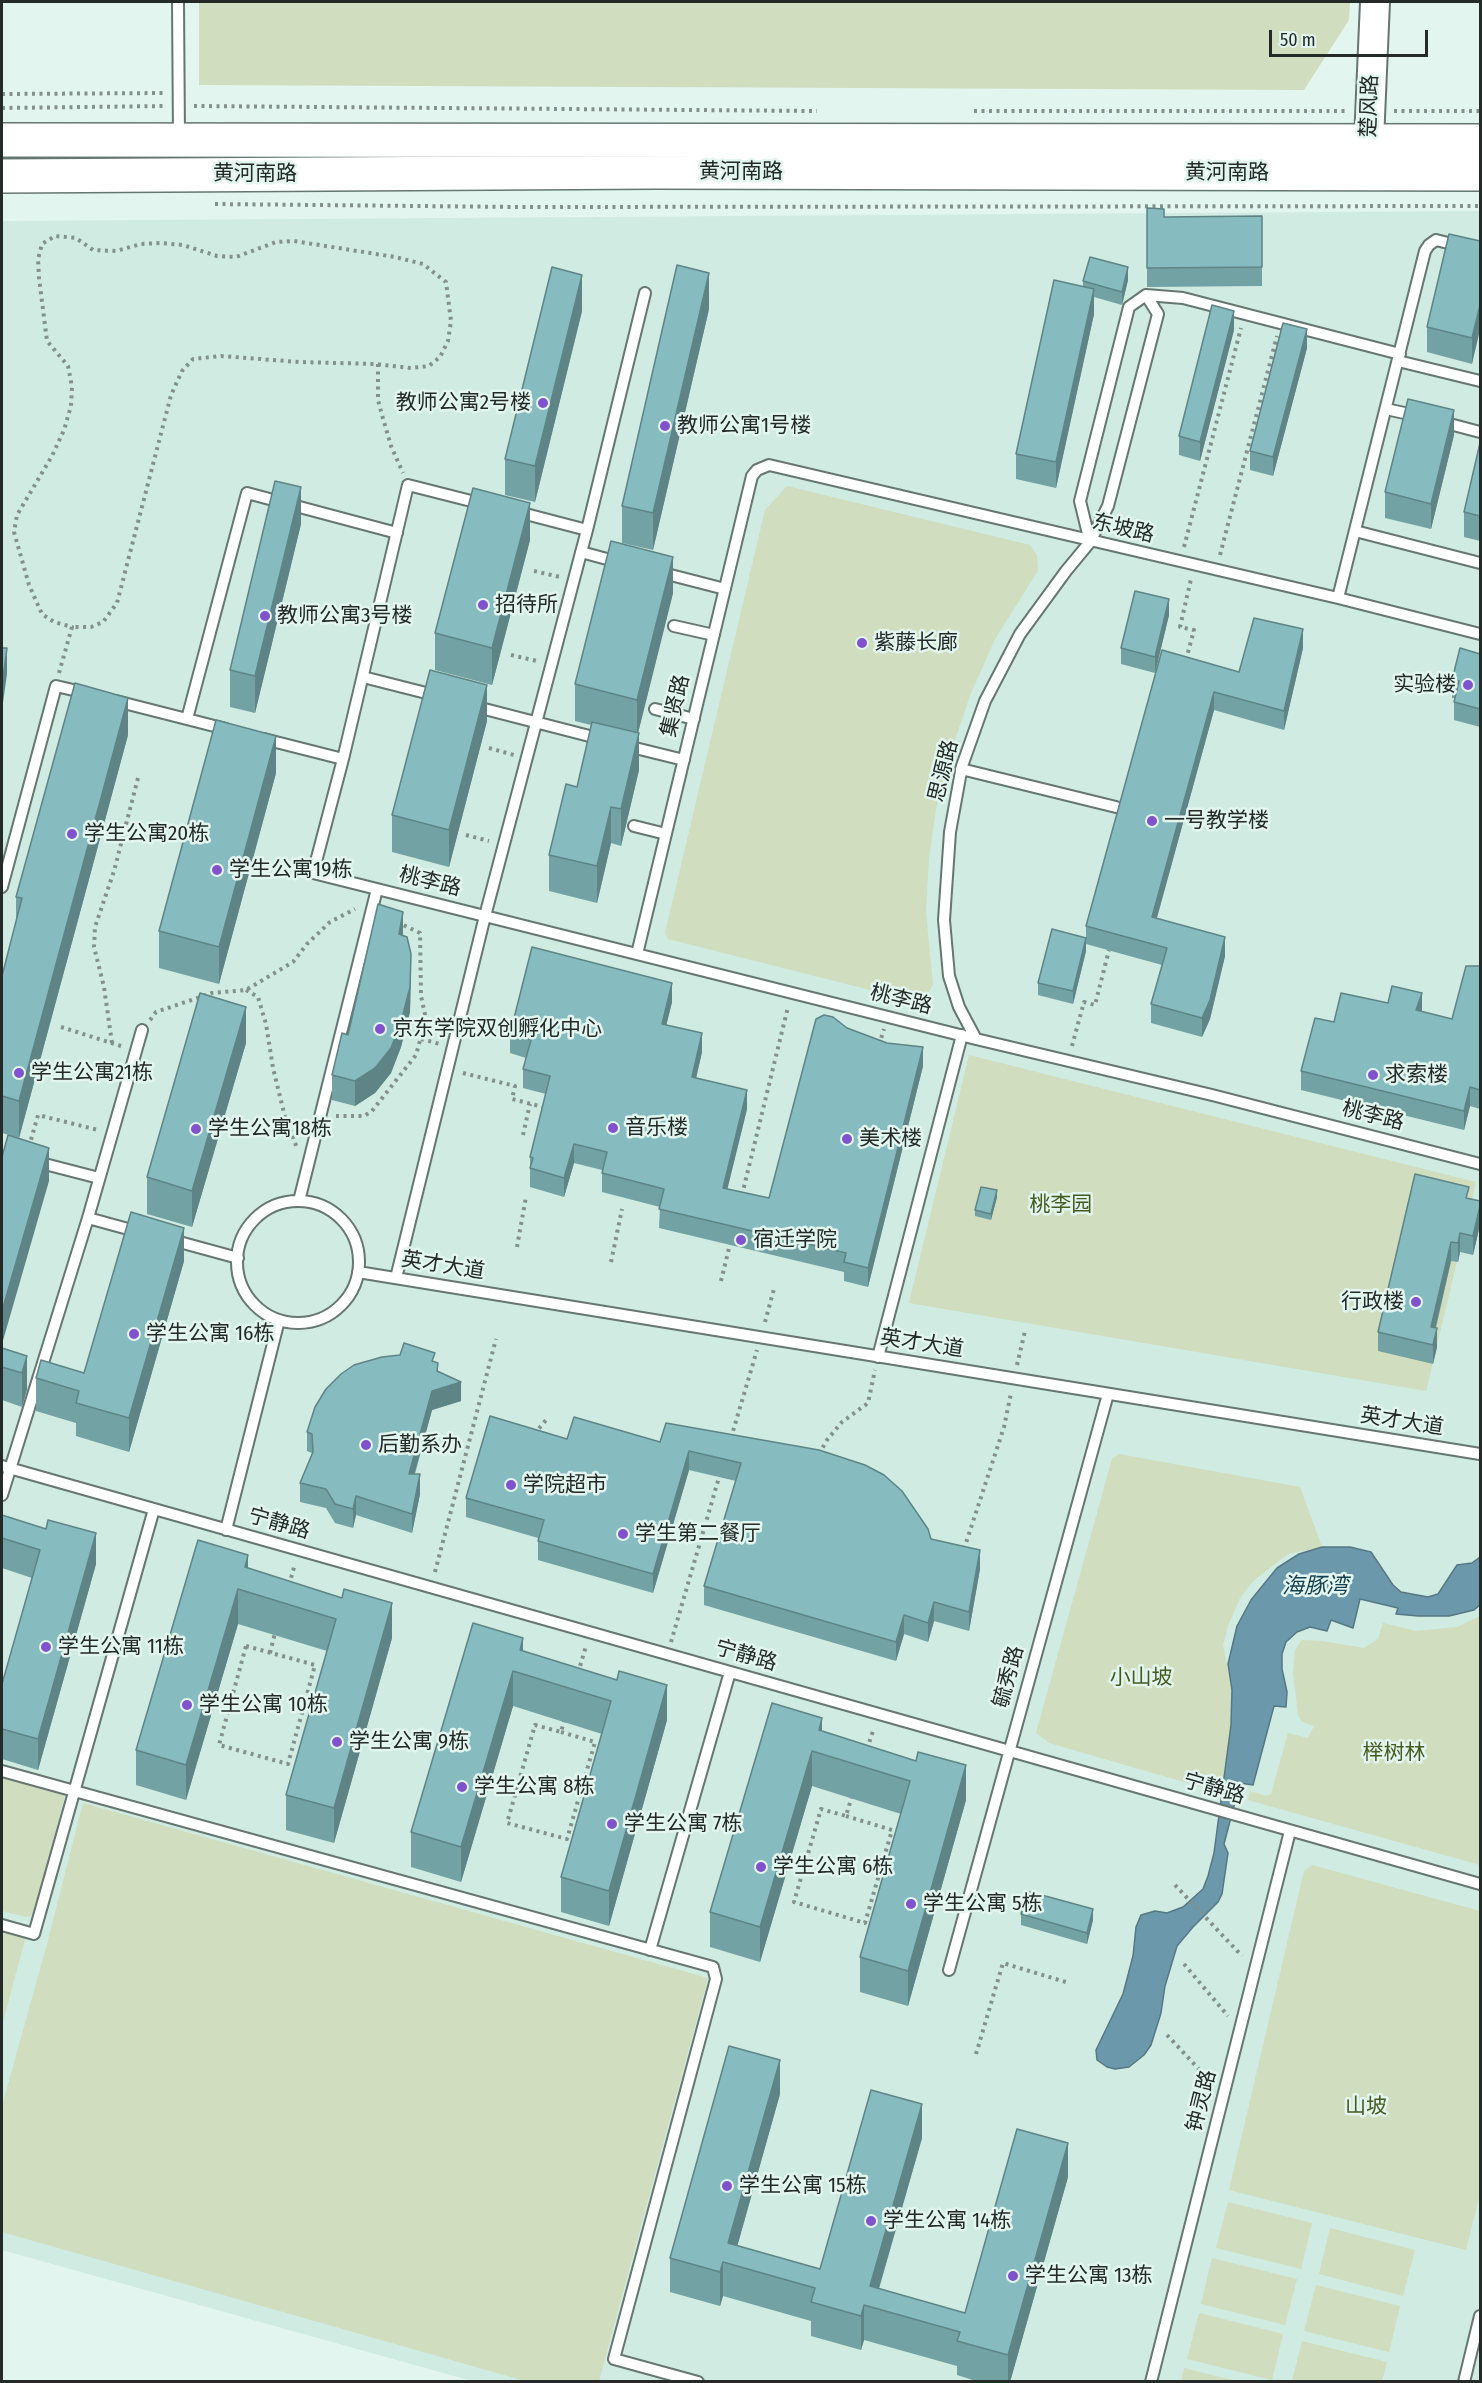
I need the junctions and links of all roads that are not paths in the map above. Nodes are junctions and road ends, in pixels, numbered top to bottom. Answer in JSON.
{"nodes":[{"id":1,"x":178,"y":2,"type":"edge"},
{"id":2,"x":1375,"y":2,"type":"edge"},
{"id":3,"x":1369,"y":126,"type":"junction"},
{"id":4,"x":2,"y":140,"type":"edge"},
{"id":5,"x":179,"y":141,"type":"junction"},
{"id":6,"x":1480,"y":141,"type":"edge"},
{"id":7,"x":1368,"y":174,"type":"junction"},
{"id":8,"x":1480,"y":174,"type":"edge"},
{"id":9,"x":2,"y":176,"type":"edge"},
{"id":10,"x":1480,"y":251,"type":"edge"},
{"id":11,"x":645,"y":293,"type":"dead end"},
{"id":12,"x":1146,"y":296,"type":"junction"},
{"id":13,"x":1399,"y":357,"type":"junction"},
{"id":14,"x":1480,"y":381,"type":"edge"},
{"id":15,"x":1386,"y":409,"type":"junction"},
{"id":16,"x":1480,"y":432,"type":"edge"},
{"id":17,"x":757,"y":470,"type":"joint"},
{"id":18,"x":587,"y":530,"type":"junction"},
{"id":19,"x":1355,"y":531,"type":"junction"},
{"id":20,"x":397,"y":533,"type":"junction"},
{"id":21,"x":1090,"y":542,"type":"junction"},
{"id":22,"x":581,"y":552,"type":"junction"},
{"id":23,"x":1480,"y":563,"type":"edge"},
{"id":24,"x":625,"y":564,"type":"edge"},
{"id":25,"x":647,"y":569,"type":"edge"},
{"id":26,"x":725,"y":589,"type":"junction"},
{"id":27,"x":1338,"y":598,"type":"junction"},
{"id":28,"x":674,"y":626,"type":"dead end"},
{"id":29,"x":1480,"y":634,"type":"edge"},
{"id":30,"x":714,"y":635,"type":"junction"},
{"id":31,"x":363,"y":677,"type":"junction"},
{"id":32,"x":444,"y":698,"type":"edge"},
{"id":33,"x":467,"y":704,"type":"edge"},
{"id":34,"x":655,"y":709,"type":"dead end"},
{"id":35,"x":187,"y":719,"type":"junction"},
{"id":36,"x":694,"y":719,"type":"junction"},
{"id":37,"x":536,"y":722,"type":"junction"},
{"id":38,"x":232,"y":730,"type":"edge"},
{"id":39,"x":254,"y":736,"type":"edge"},
{"id":40,"x":343,"y":759,"type":"junction"},
{"id":41,"x":684,"y":760,"type":"junction"},
{"id":42,"x":962,"y":770,"type":"junction"},
{"id":43,"x":1116,"y":807,"type":"edge"},
{"id":44,"x":634,"y":826,"type":"dead end"},
{"id":45,"x":666,"y":834,"type":"junction"},
{"id":46,"x":2,"y":887,"type":"edge"},
{"id":47,"x":377,"y":889,"type":"junction"},
{"id":48,"x":485,"y":916,"type":"junction"},
{"id":49,"x":637,"y":954,"type":"junction"},
{"id":50,"x":142,"y":1030,"type":"road end"},
{"id":51,"x":962,"y":1035,"type":"junction"},
{"id":52,"x":976,"y":1039,"type":"junction"},
{"id":53,"x":25,"y":1159,"type":"edge"},
{"id":54,"x":1480,"y":1164,"type":"edge"},
{"id":55,"x":99,"y":1178,"type":"junction"},
{"id":56,"x":299,"y":1202,"type":"junction"},
{"id":57,"x":88,"y":1218,"type":"junction"},
{"id":58,"x":237,"y":1258,"type":"junction"},
{"id":59,"x":358,"y":1272,"type":"junction"},
{"id":60,"x":396,"y":1278,"type":"junction"},
{"id":61,"x":279,"y":1320,"type":"junction"},
{"id":62,"x":878,"y":1357,"type":"junction"},
{"id":63,"x":1107,"y":1394,"type":"junction"},
{"id":64,"x":1480,"y":1454,"type":"edge"},
{"id":65,"x":6,"y":1467,"type":"edge"},
{"id":66,"x":2,"y":1496,"type":"edge"},
{"id":67,"x":154,"y":1509,"type":"junction"},
{"id":68,"x":226,"y":1530,"type":"junction"},
{"id":69,"x":730,"y":1672,"type":"junction"},
{"id":70,"x":1009,"y":1751,"type":"junction"},
{"id":71,"x":2,"y":1771,"type":"edge"},
{"id":72,"x":75,"y":1791,"type":"junction"},
{"id":73,"x":1290,"y":1831,"type":"junction"},
{"id":74,"x":1480,"y":1884,"type":"edge"},
{"id":75,"x":2,"y":1925,"type":"edge"},
{"id":76,"x":650,"y":1950,"type":"junction"},
{"id":77,"x":949,"y":1970,"type":"dead end"},
{"id":78,"x":1480,"y":2316,"type":"edge"},
{"id":79,"x":698,"y":2382,"type":"edge"},
{"id":80,"x":1151,"y":2382,"type":"edge"},
{"id":81,"x":1464,"y":2382,"type":"edge"}],
"edges":[{"from":1,"to":5,"type":"lane"},
{"from":2,"to":3,"type":"street","name":"楚风路"},
{"from":3,"to":5,"type":"main road","name":"黄河南路"},
{"from":3,"to":6,"type":"main road","name":"黄河南路"},
{"from":3,"to":7,"type":"street","name":"楚风路"},
{"from":4,"to":5,"type":"main road","name":"黄河南路"},
{"from":7,"to":8,"type":"main road","name":"黄河南路"},
{"from":7,"to":9,"type":"main road","name":"黄河南路"},
{"from":10,"to":13,"type":"lane"},
{"from":11,"to":18,"type":"lane"},
{"from":12,"to":13,"type":"lane"},
{"from":12,"to":21,"type":"lane","name":"思源路"},
{"from":12,"to":21,"type":"lane"},
{"from":13,"to":14,"type":"lane"},
{"from":13,"to":15,"type":"lane"},
{"from":15,"to":16,"type":"lane"},
{"from":15,"to":19,"type":"lane"},
{"from":17,"to":21,"type":"lane","name":"东坡路"},
{"from":17,"to":26,"type":"lane","name":"集贤路"},
{"from":18,"to":20,"type":"lane"},
{"from":18,"to":22,"type":"lane"},
{"from":19,"to":23,"type":"lane"},
{"from":19,"to":27,"type":"lane"},
{"from":20,"to":31,"type":"lane"},
{"from":20,"to":35,"type":"lane"},
{"from":21,"to":27,"type":"lane","name":"东坡路"},
{"from":21,"to":42,"type":"lane","name":"思源路"},
{"from":22,"to":24,"type":"lane"},
{"from":22,"to":37,"type":"lane"},
{"from":25,"to":26,"type":"lane"},
{"from":26,"to":30,"type":"lane","name":"集贤路"},
{"from":27,"to":29,"type":"lane","name":"东坡路"},
{"from":28,"to":30,"type":"lane"},
{"from":30,"to":36,"type":"lane","name":"集贤路"},
{"from":31,"to":32,"type":"lane"},
{"from":31,"to":40,"type":"lane"},
{"from":33,"to":37,"type":"lane"},
{"from":34,"to":36,"type":"lane"},
{"from":35,"to":38,"type":"lane"},
{"from":35,"to":46,"type":"lane"},
{"from":36,"to":41,"type":"lane","name":"集贤路"},
{"from":37,"to":41,"type":"lane"},
{"from":37,"to":48,"type":"lane"},
{"from":39,"to":40,"type":"lane"},
{"from":40,"to":47,"type":"lane","name":"桃李路"},
{"from":41,"to":45,"type":"lane","name":"集贤路"},
{"from":42,"to":43,"type":"lane"},
{"from":42,"to":52,"type":"lane","name":"思源路"},
{"from":44,"to":45,"type":"lane"},
{"from":45,"to":49,"type":"lane","name":"集贤路"},
{"from":47,"to":48,"type":"lane","name":"桃李路"},
{"from":47,"to":56,"type":"lane"},
{"from":48,"to":49,"type":"lane","name":"桃李路"},
{"from":48,"to":60,"type":"lane"},
{"from":49,"to":51,"type":"lane","name":"桃李路"},
{"from":50,"to":55,"type":"lane"},
{"from":51,"to":52,"type":"lane","name":"桃李路"},
{"from":51,"to":62,"type":"lane"},
{"from":52,"to":54,"type":"lane","name":"桃李路"},
{"from":53,"to":55,"type":"lane"},
{"from":55,"to":57,"type":"lane"},
{"from":56,"to":58,"type":"lane"},
{"from":56,"to":59,"type":"lane"},
{"from":57,"to":58,"type":"lane"},
{"from":57,"to":65,"type":"lane"},
{"from":58,"to":61,"type":"lane"},
{"from":59,"to":60,"type":"lane","name":"英才大道"},
{"from":59,"to":61,"type":"lane"},
{"from":60,"to":62,"type":"lane","name":"英才大道"},
{"from":61,"to":68,"type":"lane"},
{"from":62,"to":63,"type":"lane","name":"英才大道"},
{"from":63,"to":64,"type":"lane","name":"英才大道"},
{"from":63,"to":70,"type":"lane","name":"毓秀路"},
{"from":65,"to":66,"type":"lane"},
{"from":65,"to":67,"type":"lane","name":"宁静路"},
{"from":67,"to":68,"type":"lane","name":"宁静路"},
{"from":67,"to":72,"type":"lane"},
{"from":68,"to":69,"type":"lane","name":"宁静路"},
{"from":69,"to":70,"type":"lane","name":"宁静路"},
{"from":69,"to":76,"type":"lane"},
{"from":70,"to":73,"type":"lane","name":"宁静路"},
{"from":70,"to":77,"type":"lane","name":"毓秀路"},
{"from":71,"to":72,"type":"lane"},
{"from":72,"to":75,"type":"lane"},
{"from":72,"to":76,"type":"lane"},
{"from":73,"to":74,"type":"lane","name":"宁静路"},
{"from":73,"to":80,"type":"lane","name":"钟灵路"},
{"from":76,"to":79,"type":"lane"},
{"from":78,"to":81,"type":"lane"}]}
